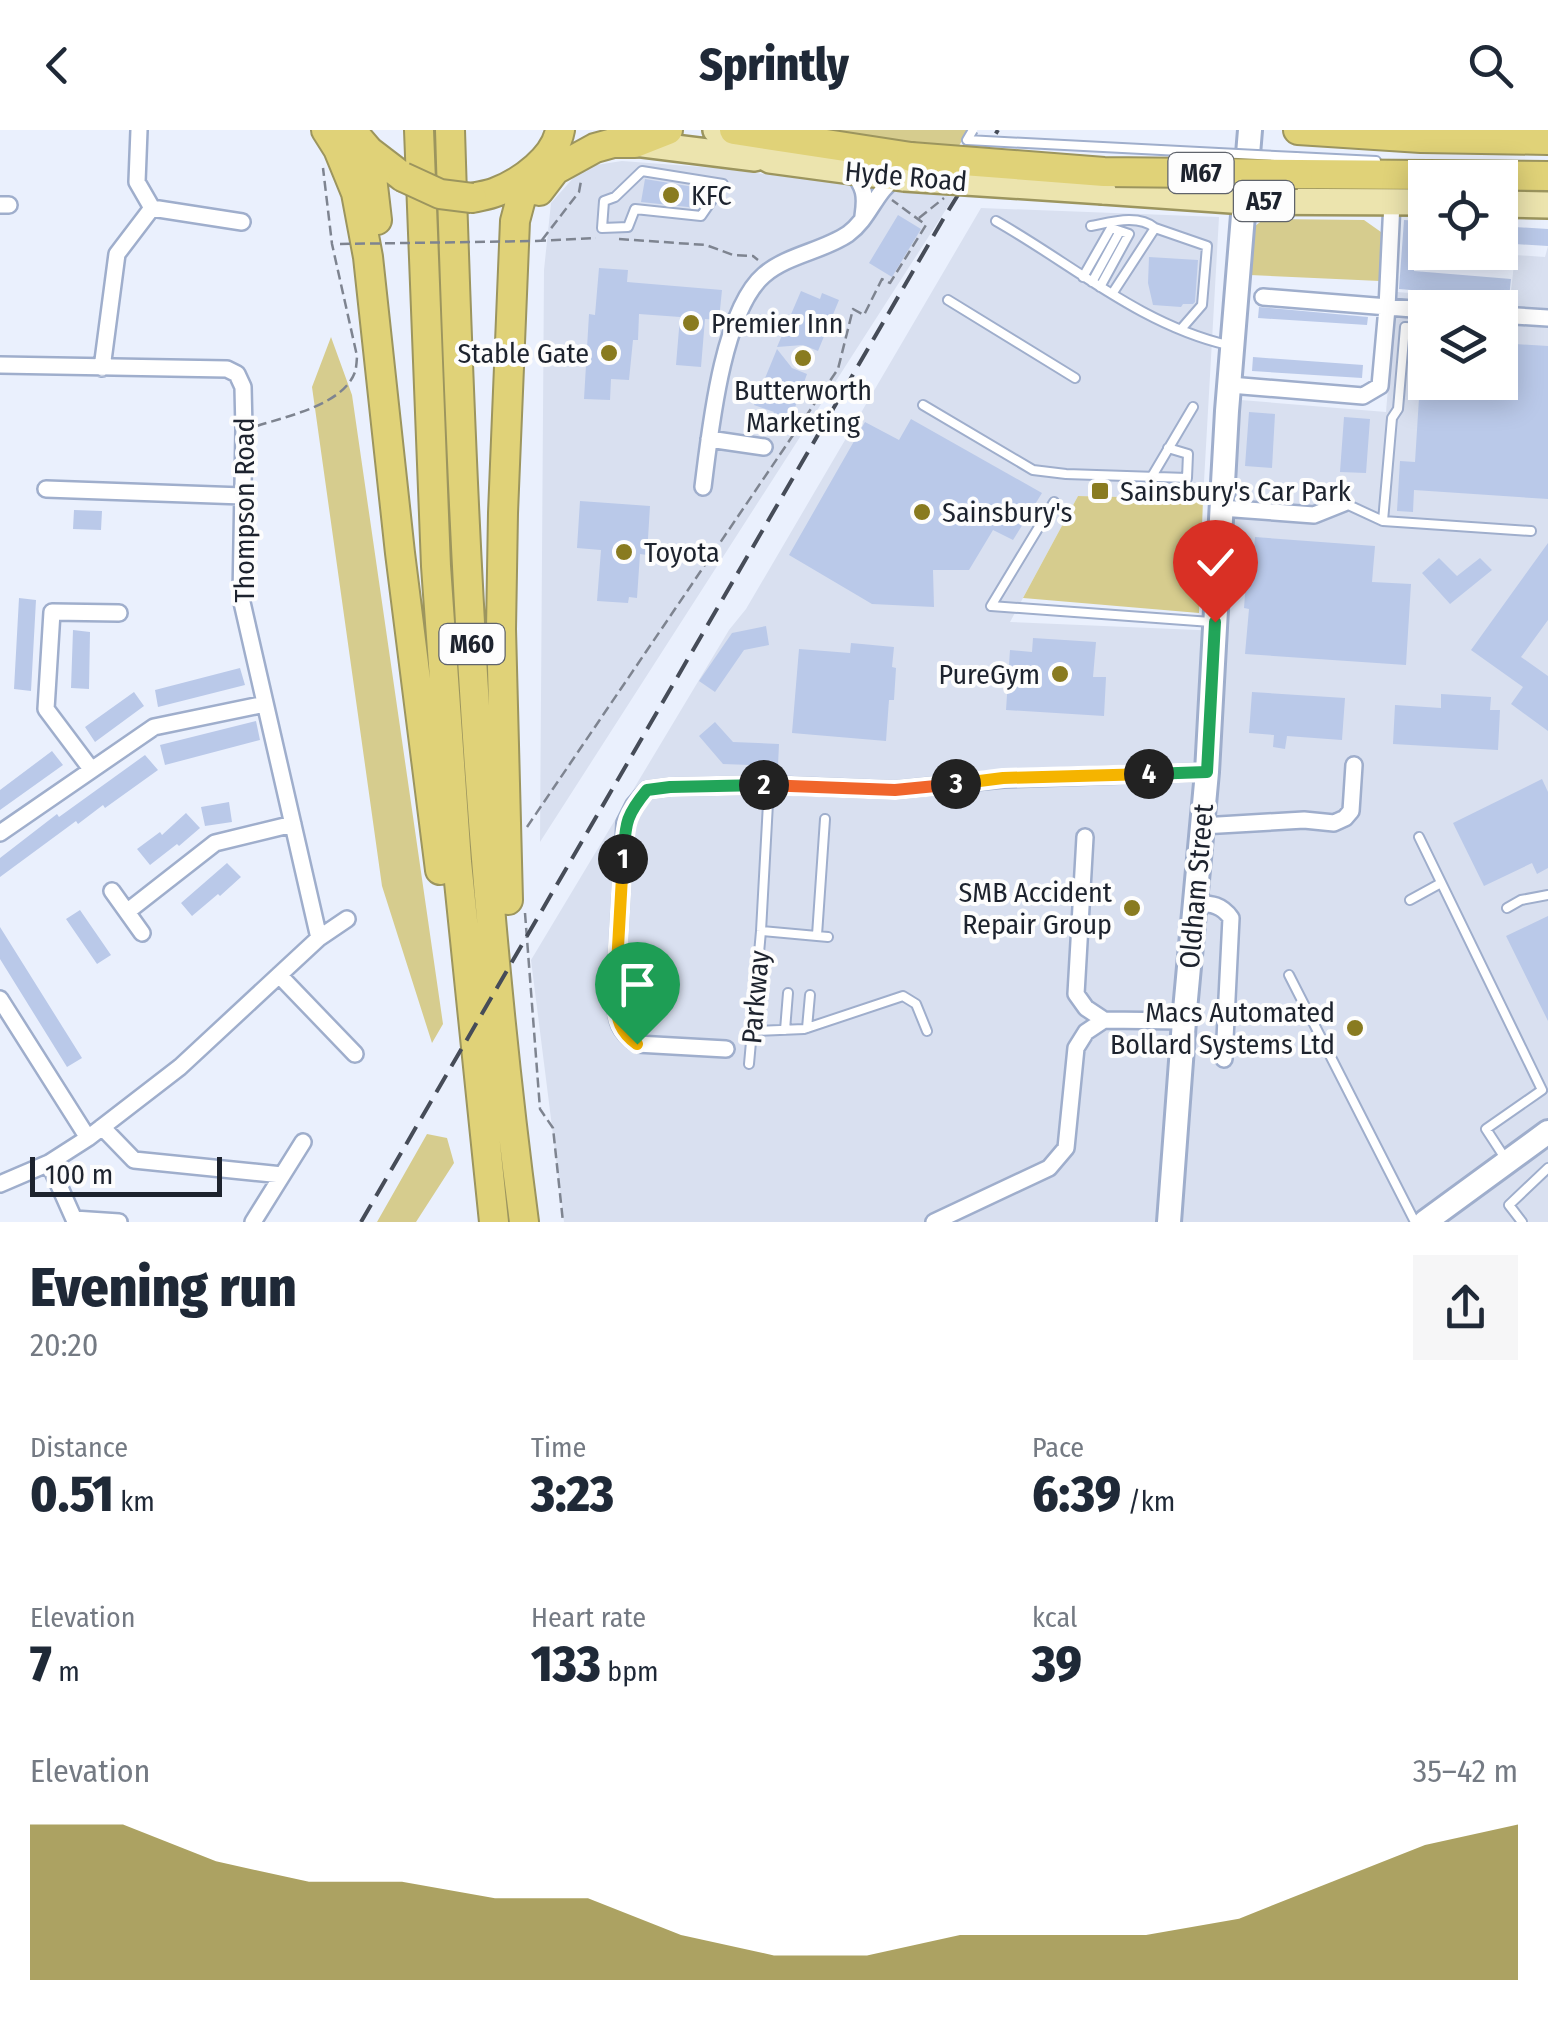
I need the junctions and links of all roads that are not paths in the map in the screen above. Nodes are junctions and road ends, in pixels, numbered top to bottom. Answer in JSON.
{"nodes":[{"id":1,"x":139,"y":130,"type":"edge"},
{"id":2,"x":326,"y":130,"type":"edge"},
{"id":3,"x":419,"y":130,"type":"edge"},
{"id":4,"x":450,"y":130,"type":"edge"},
{"id":5,"x":668,"y":130,"type":"edge"},
{"id":6,"x":716,"y":130,"type":"edge"},
{"id":7,"x":734,"y":130,"type":"edge"},
{"id":8,"x":973,"y":130,"type":"edge"},
{"id":9,"x":1250,"y":130,"type":"edge"},
{"id":10,"x":1548,"y":140,"type":"edge"},
{"id":11,"x":360,"y":141,"type":"edge"},
{"id":12,"x":567,"y":142,"type":"edge"},
{"id":13,"x":634,"y":142,"type":"junction"},
{"id":14,"x":1297,"y":154,"type":"edge"},
{"id":15,"x":770,"y":160,"type":"junction"},
{"id":16,"x":1392,"y":162,"type":"dead end"},
{"id":17,"x":851,"y":172,"type":"junction"},
{"id":18,"x":1548,"y":176,"type":"edge"},
{"id":19,"x":900,"y":177,"type":"junction"},
{"id":20,"x":366,"y":192,"type":"junction"},
{"id":21,"x":1245,"y":201,"type":"junction"},
{"id":22,"x":1392,"y":202,"type":"junction"},
{"id":23,"x":1408,"y":202,"type":"edge"},
{"id":24,"x":1518,"y":204,"type":"edge"},
{"id":25,"x":1548,"y":205,"type":"edge"},
{"id":26,"x":152,"y":208,"type":"junction"},
{"id":27,"x":862,"y":220,"type":"junction"},
{"id":28,"x":996,"y":221,"type":"dead end"},
{"id":29,"x":242,"y":222,"type":"dead end"},
{"id":30,"x":628,"y":227,"type":"joint"},
{"id":31,"x":1155,"y":228,"type":"junction"},
{"id":32,"x":1116,"y":230,"type":"junction"},
{"id":33,"x":527,"y":237,"type":"junction"},
{"id":34,"x":1092,"y":282,"type":"junction"},
{"id":35,"x":1112,"y":294,"type":"junction"},
{"id":36,"x":1263,"y":298,"type":"dead end"},
{"id":37,"x":948,"y":300,"type":"dead end"},
{"id":38,"x":1387,"y":308,"type":"junction"},
{"id":39,"x":1408,"y":309,"type":"edge"},
{"id":40,"x":1518,"y":316,"type":"edge"},
{"id":41,"x":1548,"y":318,"type":"edge"},
{"id":42,"x":1408,"y":327,"type":"edge"},
{"id":43,"x":1182,"y":328,"type":"junction"},
{"id":44,"x":1233,"y":346,"type":"junction"},
{"id":45,"x":0,"y":365,"type":"edge"},
{"id":46,"x":102,"y":368,"type":"junction"},
{"id":47,"x":1074,"y":378,"type":"dead end"},
{"id":48,"x":1230,"y":386,"type":"junction"},
{"id":49,"x":923,"y":406,"type":"dead end"},
{"id":50,"x":1194,"y":408,"type":"dead end"},
{"id":51,"x":709,"y":439,"type":"junction"},
{"id":52,"x":764,"y":447,"type":"dead end"},
{"id":53,"x":1168,"y":448,"type":"junction"},
{"id":54,"x":1151,"y":478,"type":"junction"},
{"id":55,"x":703,"y":487,"type":"dead end"},
{"id":56,"x":46,"y":489,"type":"dead end"},
{"id":57,"x":243,"y":496,"type":"junction"},
{"id":58,"x":1054,"y":502,"type":"dead end"},
{"id":59,"x":1344,"y":503,"type":"joint"},
{"id":60,"x":1221,"y":508,"type":"junction"},
{"id":61,"x":1384,"y":522,"type":"junction"},
{"id":62,"x":1531,"y":531,"type":"dead end"},
{"id":63,"x":118,"y":613,"type":"dead end"},
{"id":64,"x":1215,"y":622,"type":"junction"},
{"id":65,"x":265,"y":704,"type":"junction"},
{"id":66,"x":1354,"y":765,"type":"dead end"},
{"id":67,"x":91,"y":768,"type":"junction"},
{"id":68,"x":1207,"y":772,"type":"junction"},
{"id":69,"x":770,"y":784,"type":"junction"},
{"id":70,"x":825,"y":819,"type":"dead end"},
{"id":71,"x":293,"y":824,"type":"junction"},
{"id":72,"x":1202,"y":826,"type":"junction"},
{"id":73,"x":0,"y":833,"type":"edge"},
{"id":74,"x":1419,"y":837,"type":"dead end"},
{"id":75,"x":1085,"y":838,"type":"dead end"},
{"id":76,"x":1442,"y":883,"type":"junction"},
{"id":77,"x":112,"y":891,"type":"dead end"},
{"id":78,"x":1548,"y":895,"type":"edge"},
{"id":79,"x":1410,"y":900,"type":"dead end"},
{"id":80,"x":1195,"y":903,"type":"junction"},
{"id":81,"x":1507,"y":908,"type":"dead end"},
{"id":82,"x":128,"y":912,"type":"junction"},
{"id":83,"x":347,"y":918,"type":"dead end"},
{"id":84,"x":761,"y":930,"type":"junction"},
{"id":85,"x":142,"y":933,"type":"dead end"},
{"id":86,"x":816,"y":935,"type":"junction"},
{"id":87,"x":828,"y":937,"type":"dead end"},
{"id":88,"x":319,"y":938,"type":"junction"},
{"id":89,"x":279,"y":975,"type":"junction"},
{"id":90,"x":1289,"y":975,"type":"dead end"},
{"id":91,"x":788,"y":994,"type":"dead end"},
{"id":92,"x":810,"y":994,"type":"dead end"},
{"id":93,"x":0,"y":999,"type":"edge"},
{"id":94,"x":471,"y":1008,"type":"junction"},
{"id":95,"x":1104,"y":1020,"type":"junction"},
{"id":96,"x":1184,"y":1021,"type":"junction"},
{"id":97,"x":808,"y":1028,"type":"junction"},
{"id":98,"x":784,"y":1030,"type":"junction"},
{"id":99,"x":753,"y":1031,"type":"junction"},
{"id":100,"x":927,"y":1031,"type":"dead end"},
{"id":101,"x":726,"y":1049,"type":"dead end"},
{"id":102,"x":355,"y":1054,"type":"dead end"},
{"id":103,"x":1224,"y":1059,"type":"dead end"},
{"id":104,"x":749,"y":1064,"type":"dead end"},
{"id":105,"x":102,"y":1127,"type":"junction"},
{"id":106,"x":1548,"y":1132,"type":"edge"},
{"id":107,"x":88,"y":1138,"type":"junction"},
{"id":108,"x":303,"y":1142,"type":"dead end"},
{"id":109,"x":516,"y":1156,"type":"junction"},
{"id":110,"x":1508,"y":1162,"type":"junction"},
{"id":111,"x":49,"y":1163,"type":"junction"},
{"id":112,"x":1548,"y":1168,"type":"edge"},
{"id":113,"x":282,"y":1175,"type":"junction"},
{"id":114,"x":0,"y":1184,"type":"edge"},
{"id":115,"x":120,"y":1222,"type":"edge"},
{"id":116,"x":253,"y":1222,"type":"edge"},
{"id":117,"x":494,"y":1222,"type":"edge"},
{"id":118,"x":524,"y":1222,"type":"edge"},
{"id":119,"x":934,"y":1222,"type":"edge"},
{"id":120,"x":1169,"y":1222,"type":"edge"},
{"id":121,"x":1415,"y":1222,"type":"edge"},
{"id":122,"x":1425,"y":1222,"type":"edge"},
{"id":123,"x":1522,"y":1222,"type":"edge"}],
"edges":[{"from":1,"to":26,"type":"street"},
{"from":2,"to":20,"type":"highway"},
{"from":3,"to":94,"type":"highway","number":"M60"},
{"from":4,"to":109,"type":"highway","number":"M60"},
{"from":5,"to":13,"type":"highway","number":"A57"},
{"from":6,"to":15,"type":"main road","name":"Hyde Road","number":"A57"},
{"from":7,"to":19,"type":"highway","number":"M67"},
{"from":8,"to":14,"type":"lane","bridge":true},
{"from":9,"to":21,"type":"street","name":"Oldham Street"},
{"from":10,"to":14,"type":"highway","number":"M67"},
{"from":11,"to":12,"type":"highway","bridge":true},
{"from":11,"to":20,"type":"highway"},
{"from":12,"to":13,"type":"highway","number":"A57"},
{"from":12,"to":33,"type":"highway"},
{"from":12,"to":33,"type":"highway"},
{"from":13,"to":15,"type":"main road","number":"A57"},
{"from":14,"to":16,"type":"lane"},
{"from":14,"to":18,"type":"highway","number":"M67"},
{"from":14,"to":19,"type":"highway","number":"M67","bridge":true},
{"from":15,"to":17,"type":"main road","name":"Hyde Road","number":"A57"},
{"from":17,"to":19,"type":"main road","name":"Hyde Road","number":"A57"},
{"from":17,"to":27,"type":"street"},
{"from":19,"to":21,"type":"main road","name":"Hyde Road","number":"A57","bridge":true},
{"from":19,"to":27,"type":"street"},
{"from":20,"to":94,"type":"highway","number":"M60"},
{"from":21,"to":22,"type":"main road","number":"A57"},
{"from":21,"to":44,"type":"street","name":"Oldham Street"},
{"from":22,"to":23,"type":"main road","number":"A57"},
{"from":22,"to":38,"type":"street"},
{"from":24,"to":25,"type":"main road"},
{"from":26,"to":29,"type":"street"},
{"from":26,"to":46,"type":"street"},
{"from":27,"to":51,"type":"street"},
{"from":28,"to":34,"type":"lane"},
{"from":30,"to":30,"type":"lane"},
{"from":31,"to":32,"type":"lane"},
{"from":31,"to":35,"type":"lane"},
{"from":31,"to":43,"type":"lane"},
{"from":32,"to":34,"type":"lane"},
{"from":32,"to":34,"type":"lane"},
{"from":33,"to":109,"type":"highway","number":"M60"},
{"from":34,"to":35,"type":"lane"},
{"from":35,"to":43,"type":"lane"},
{"from":36,"to":38,"type":"street"},
{"from":37,"to":47,"type":"lane"},
{"from":38,"to":39,"type":"street"},
{"from":38,"to":48,"type":"street"},
{"from":40,"to":41,"type":"street"},
{"from":42,"to":61,"type":"lane"},
{"from":43,"to":44,"type":"lane"},
{"from":44,"to":48,"type":"street","name":"Oldham Street"},
{"from":45,"to":46,"type":"street","name":"Thompson Road"},
{"from":46,"to":57,"type":"street","name":"Thompson Road"},
{"from":48,"to":60,"type":"street","name":"Oldham Street"},
{"from":49,"to":54,"type":"lane"},
{"from":50,"to":53,"type":"lane"},
{"from":51,"to":52,"type":"street"},
{"from":51,"to":55,"type":"street"},
{"from":53,"to":54,"type":"lane"},
{"from":53,"to":54,"type":"lane"},
{"from":56,"to":57,"type":"street"},
{"from":57,"to":65,"type":"street","name":"Thompson Road"},
{"from":58,"to":64,"type":"lane"},
{"from":59,"to":60,"type":"street"},
{"from":59,"to":61,"type":"lane"},
{"from":60,"to":64,"type":"street","name":"Oldham Street"},
{"from":61,"to":62,"type":"lane"},
{"from":63,"to":67,"type":"street"},
{"from":64,"to":68,"type":"street","name":"Oldham Street"},
{"from":65,"to":67,"type":"street"},
{"from":65,"to":71,"type":"street","name":"Thompson Road"},
{"from":66,"to":72,"type":"street"},
{"from":67,"to":73,"type":"street"},
{"from":68,"to":69,"type":"street","name":"Parkway"},
{"from":68,"to":72,"type":"street","name":"Oldham Street"},
{"from":69,"to":84,"type":"lane","name":"Parkway"},
{"from":69,"to":101,"type":"street","name":"Parkway"},
{"from":70,"to":86,"type":"lane"},
{"from":71,"to":82,"type":"street"},
{"from":71,"to":88,"type":"street","name":"Thompson Road"},
{"from":72,"to":80,"type":"street","name":"Oldham Street"},
{"from":74,"to":76,"type":"lane"},
{"from":75,"to":95,"type":"street"},
{"from":76,"to":79,"type":"lane"},
{"from":76,"to":110,"type":"lane"},
{"from":77,"to":82,"type":"street"},
{"from":78,"to":81,"type":"lane"},
{"from":80,"to":96,"type":"street","name":"Oldham Street"},
{"from":80,"to":103,"type":"street"},
{"from":82,"to":85,"type":"street"},
{"from":83,"to":88,"type":"street"},
{"from":84,"to":86,"type":"lane","name":"Parkway"},
{"from":84,"to":99,"type":"lane","name":"Parkway"},
{"from":86,"to":87,"type":"lane","name":"Parkway"},
{"from":88,"to":89,"type":"street"},
{"from":89,"to":102,"type":"street"},
{"from":89,"to":105,"type":"street"},
{"from":90,"to":121,"type":"lane"},
{"from":91,"to":98,"type":"lane"},
{"from":92,"to":97,"type":"lane"},
{"from":93,"to":107,"type":"street"},
{"from":94,"to":117,"type":"highway","number":"M60"},
{"from":95,"to":96,"type":"street"},
{"from":95,"to":119,"type":"street"},
{"from":96,"to":120,"type":"street","name":"Oldham Street"},
{"from":97,"to":98,"type":"lane"},
{"from":97,"to":100,"type":"lane"},
{"from":98,"to":99,"type":"lane"},
{"from":99,"to":104,"type":"lane","name":"Parkway"},
{"from":105,"to":107,"type":"street"},
{"from":105,"to":113,"type":"street"},
{"from":106,"to":110,"type":"street"},
{"from":107,"to":111,"type":"street"},
{"from":108,"to":113,"type":"street"},
{"from":109,"to":118,"type":"highway","number":"M60"},
{"from":110,"to":122,"type":"street"},
{"from":111,"to":114,"type":"street"},
{"from":111,"to":115,"type":"street"},
{"from":112,"to":123,"type":"lane"},
{"from":113,"to":116,"type":"street"}]}
